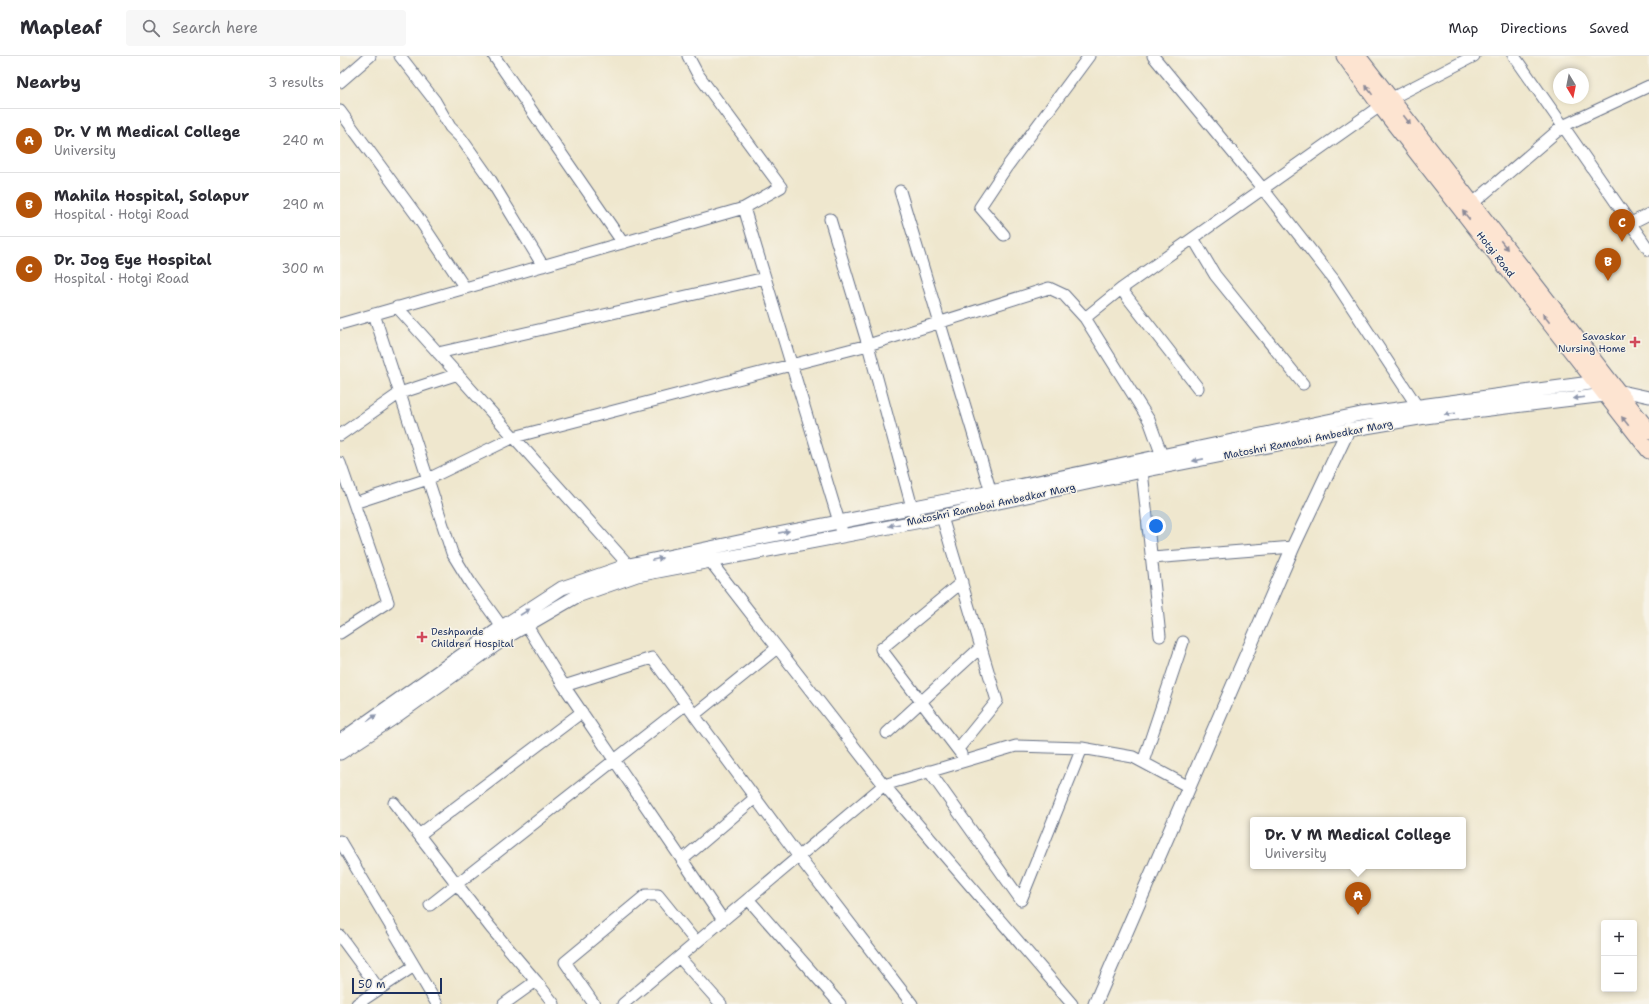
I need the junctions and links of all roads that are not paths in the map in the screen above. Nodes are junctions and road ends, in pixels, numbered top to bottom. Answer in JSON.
{"nodes":[{"id":1,"x":370,"y":56,"type":"edge"},
{"id":2,"x":400,"y":56,"type":"edge"},
{"id":3,"x":494,"y":56,"type":"edge"},
{"id":4,"x":688,"y":56,"type":"edge"},
{"id":5,"x":1089,"y":56,"type":"edge"},
{"id":6,"x":1153,"y":56,"type":"edge"},
{"id":7,"x":1344,"y":56,"type":"edge"},
{"id":8,"x":1358,"y":56,"type":"edge"},
{"id":9,"x":1474,"y":56,"type":"edge"},
{"id":10,"x":1514,"y":56,"type":"edge"},
{"id":11,"x":340,"y":82,"type":"edge"},
{"id":12,"x":1649,"y":86,"type":"edge"},
{"id":13,"x":1385,"y":102,"type":"junction"},
{"id":14,"x":340,"y":111,"type":"edge"},
{"id":15,"x":1563,"y":126,"type":"junction"},
{"id":16,"x":1263,"y":189,"type":"junction"},
{"id":17,"x":900,"y":191,"type":"dead end"},
{"id":18,"x":1472,"y":204,"type":"junction"},
{"id":19,"x":744,"y":208,"type":"junction"},
{"id":20,"x":1649,"y":214,"type":"edge"},
{"id":21,"x":830,"y":219,"type":"dead end"},
{"id":22,"x":1631,"y":223,"type":"junction"},
{"id":23,"x":1004,"y":234,"type":"dead end"},
{"id":24,"x":1193,"y":238,"type":"junction"},
{"id":25,"x":623,"y":243,"type":"junction"},
{"id":26,"x":1649,"y":250,"type":"edge"},
{"id":27,"x":543,"y":266,"type":"junction"},
{"id":28,"x":765,"y":278,"type":"junction"},
{"id":29,"x":465,"y":288,"type":"junction"},
{"id":30,"x":1121,"y":289,"type":"junction"},
{"id":31,"x":397,"y":307,"type":"junction"},
{"id":32,"x":374,"y":314,"type":"junction"},
{"id":33,"x":1084,"y":318,"type":"junction"},
{"id":34,"x":939,"y":322,"type":"junction"},
{"id":35,"x":340,"y":324,"type":"edge"},
{"id":36,"x":868,"y":345,"type":"junction"},
{"id":37,"x":438,"y":353,"type":"junction"},
{"id":38,"x":792,"y":365,"type":"junction"},
{"id":39,"x":458,"y":374,"type":"junction"},
{"id":40,"x":1303,"y":384,"type":"dead end"},
{"id":41,"x":1607,"y":387,"type":"junction"},
{"id":42,"x":1198,"y":388,"type":"dead end"},
{"id":43,"x":400,"y":393,"type":"junction"},
{"id":44,"x":1649,"y":397,"type":"edge"},
{"id":45,"x":1417,"y":405,"type":"junction"},
{"id":46,"x":1425,"y":417,"type":"junction"},
{"id":47,"x":1348,"y":430,"type":"junction"},
{"id":48,"x":1649,"y":431,"type":"edge"},
{"id":49,"x":340,"y":436,"type":"edge"},
{"id":50,"x":514,"y":437,"type":"junction"},
{"id":51,"x":1649,"y":451,"type":"edge"},
{"id":52,"x":1164,"y":461,"type":"junction"},
{"id":53,"x":340,"y":463,"type":"edge"},
{"id":54,"x":1142,"y":471,"type":"junction"},
{"id":55,"x":428,"y":479,"type":"junction"},
{"id":56,"x":993,"y":498,"type":"junction"},
{"id":57,"x":354,"y":503,"type":"junction"},
{"id":58,"x":913,"y":508,"type":"junction"},
{"id":59,"x":942,"y":517,"type":"junction"},
{"id":60,"x":839,"y":522,"type":"junction"},
{"id":61,"x":916,"y":522,"type":"junction"},
{"id":62,"x":843,"y":535,"type":"junction"},
{"id":63,"x":1293,"y":547,"type":"junction"},
{"id":64,"x":1152,"y":558,"type":"junction"},
{"id":65,"x":710,"y":561,"type":"junction"},
{"id":66,"x":628,"y":565,"type":"junction"},
{"id":67,"x":637,"y":575,"type":"junction"},
{"id":68,"x":962,"y":582,"type":"junction"},
{"id":69,"x":527,"y":626,"type":"junction"},
{"id":70,"x":505,"y":632,"type":"junction"},
{"id":71,"x":340,"y":633,"type":"edge"},
{"id":72,"x":1160,"y":636,"type":"dead end"},
{"id":73,"x":1183,"y":642,"type":"dead end"},
{"id":74,"x":981,"y":647,"type":"junction"},
{"id":75,"x":777,"y":648,"type":"junction"},
{"id":76,"x":564,"y":686,"type":"junction"},
{"id":77,"x":921,"y":702,"type":"junction"},
{"id":78,"x":686,"y":704,"type":"junction"},
{"id":79,"x":582,"y":712,"type":"junction"},
{"id":80,"x":694,"y":715,"type":"junction"},
{"id":81,"x":887,"y":733,"type":"dead end"},
{"id":82,"x":340,"y":740,"type":"edge"},
{"id":83,"x":1082,"y":748,"type":"junction"},
{"id":84,"x":958,"y":749,"type":"junction"},
{"id":85,"x":340,"y":753,"type":"edge"},
{"id":86,"x":614,"y":760,"type":"junction"},
{"id":87,"x":966,"y":761,"type":"junction"},
{"id":88,"x":1142,"y":762,"type":"junction"},
{"id":89,"x":929,"y":771,"type":"junction"},
{"id":90,"x":884,"y":786,"type":"junction"},
{"id":91,"x":1189,"y":788,"type":"junction"},
{"id":92,"x":755,"y":798,"type":"junction"},
{"id":93,"x":394,"y":803,"type":"dead end"},
{"id":94,"x":419,"y":835,"type":"junction"},
{"id":95,"x":341,"y":847,"type":"edge"},
{"id":96,"x":799,"y":857,"type":"junction"},
{"id":97,"x":682,"y":860,"type":"junction"},
{"id":98,"x":457,"y":884,"type":"junction"},
{"id":99,"x":748,"y":899,"type":"junction"},
{"id":100,"x":430,"y":905,"type":"dead end"},
{"id":101,"x":723,"y":920,"type":"junction"},
{"id":102,"x":340,"y":936,"type":"edge"},
{"id":103,"x":696,"y":942,"type":"junction"},
{"id":104,"x":679,"y":957,"type":"junction"},
{"id":105,"x":414,"y":966,"type":"junction"},
{"id":106,"x":536,"y":981,"type":"junction"},
{"id":107,"x":379,"y":989,"type":"junction"},
{"id":108,"x":628,"y":1002,"type":"edge"},
{"id":109,"x":357,"y":1004,"type":"edge"},
{"id":110,"x":437,"y":1004,"type":"edge"},
{"id":111,"x":504,"y":1004,"type":"edge"},
{"id":112,"x":554,"y":1004,"type":"edge"},
{"id":113,"x":594,"y":1004,"type":"edge"},
{"id":114,"x":721,"y":1004,"type":"edge"},
{"id":115,"x":840,"y":1004,"type":"edge"},
{"id":116,"x":912,"y":1004,"type":"edge"},
{"id":117,"x":1072,"y":1004,"type":"edge"},
{"id":118,"x":1095,"y":1004,"type":"edge"}],
"edges":[{"from":1,"to":11,"type":"street"},
{"from":2,"to":27,"type":"street"},
{"from":3,"to":25,"type":"street"},
{"from":4,"to":19,"type":"street"},
{"from":5,"to":23,"type":"street"},
{"from":6,"to":16,"type":"street"},
{"from":13,"to":7,"type":"main road","name":"Hotgi Road","one_way":true},
{"from":8,"to":13,"type":"main road","name":"Hotgi Road"},
{"from":9,"to":13,"type":"street"},
{"from":10,"to":15,"type":"street"},
{"from":12,"to":15,"type":"street"},
{"from":13,"to":16,"type":"street"},
{"from":13,"to":18,"type":"main road","name":"Hotgi Road","one_way":true},
{"from":41,"to":13,"type":"main road","name":"Hotgi Road","one_way":true},
{"from":14,"to":29,"type":"street"},
{"from":15,"to":18,"type":"street"},
{"from":15,"to":22,"type":"street"},
{"from":16,"to":24,"type":"street"},
{"from":16,"to":45,"type":"street"},
{"from":17,"to":34,"type":"street"},
{"from":18,"to":41,"type":"main road","name":"Hotgi Road","one_way":true},
{"from":19,"to":25,"type":"street"},
{"from":19,"to":28,"type":"street"},
{"from":20,"to":22,"type":"street"},
{"from":21,"to":36,"type":"street"},
{"from":22,"to":26,"type":"street"},
{"from":24,"to":30,"type":"street"},
{"from":24,"to":40,"type":"street"},
{"from":25,"to":27,"type":"street"},
{"from":27,"to":29,"type":"street"},
{"from":28,"to":37,"type":"street"},
{"from":28,"to":38,"type":"street"},
{"from":29,"to":31,"type":"street"},
{"from":30,"to":33,"type":"street"},
{"from":30,"to":42,"type":"street"},
{"from":31,"to":32,"type":"street"},
{"from":31,"to":37,"type":"street"},
{"from":32,"to":35,"type":"street"},
{"from":32,"to":43,"type":"street"},
{"from":33,"to":34,"type":"street"},
{"from":33,"to":52,"type":"street"},
{"from":34,"to":36,"type":"street"},
{"from":34,"to":56,"type":"street"},
{"from":36,"to":38,"type":"street"},
{"from":36,"to":58,"type":"street"},
{"from":37,"to":39,"type":"street"},
{"from":38,"to":50,"type":"street"},
{"from":38,"to":60,"type":"street"},
{"from":39,"to":43,"type":"street"},
{"from":39,"to":50,"type":"street"},
{"from":41,"to":44,"type":"street"},
{"from":41,"to":45,"type":"street"},
{"from":41,"to":46,"type":"street","name":"Matoshri Ramabai Ambedkar Marg","one_way":true},
{"from":41,"to":48,"type":"main road","name":"Hotgi Road"},
{"from":51,"to":41,"type":"main road","name":"Hotgi Road","one_way":true},
{"from":43,"to":49,"type":"street"},
{"from":43,"to":55,"type":"street"},
{"from":45,"to":46,"type":"street"},
{"from":45,"to":52,"type":"street"},
{"from":46,"to":47,"type":"street","name":"Matoshri Ramabai Ambedkar Marg"},
{"from":47,"to":52,"type":"street","name":"Matoshri Ramabai Ambedkar Marg","one_way":true},
{"from":47,"to":63,"type":"street"},
{"from":50,"to":55,"type":"street"},
{"from":50,"to":66,"type":"street"},
{"from":52,"to":54,"type":"street","name":"Matoshri Ramabai Ambedkar Marg"},
{"from":52,"to":56,"type":"street"},
{"from":53,"to":57,"type":"street"},
{"from":54,"to":56,"type":"street","name":"Matoshri Ramabai Ambedkar Marg"},
{"from":54,"to":64,"type":"street"},
{"from":55,"to":57,"type":"street"},
{"from":55,"to":70,"type":"street"},
{"from":56,"to":58,"type":"street"},
{"from":56,"to":59,"type":"street","name":"Matoshri Ramabai Ambedkar Marg"},
{"from":57,"to":71,"type":"street"},
{"from":58,"to":60,"type":"street"},
{"from":58,"to":61,"type":"street"},
{"from":59,"to":61,"type":"street","name":"Matoshri Ramabai Ambedkar Marg"},
{"from":59,"to":68,"type":"street"},
{"from":60,"to":62,"type":"street"},
{"from":66,"to":60,"type":"street","one_way":true},
{"from":61,"to":62,"type":"street","name":"Matoshri Ramabai Ambedkar Marg","one_way":true},
{"from":62,"to":65,"type":"street","name":"Matoshri Ramabai Ambedkar Marg"},
{"from":63,"to":64,"type":"street"},
{"from":63,"to":91,"type":"street"},
{"from":64,"to":72,"type":"street"},
{"from":65,"to":67,"type":"street","name":"Matoshri Ramabai Ambedkar Marg"},
{"from":65,"to":75,"type":"street"},
{"from":66,"to":67,"type":"street"},
{"from":70,"to":66,"type":"street","one_way":true},
{"from":67,"to":69,"type":"street","name":"Matoshri Ramabai Ambedkar Marg"},
{"from":68,"to":74,"type":"street"},
{"from":68,"to":77,"type":"street"},
{"from":69,"to":70,"type":"street","name":"Matoshri Ramabai Ambedkar Marg"},
{"from":69,"to":76,"type":"street"},
{"from":82,"to":70,"type":"street","one_way":true},
{"from":70,"to":85,"type":"street","name":"Matoshri Ramabai Ambedkar Marg"},
{"from":73,"to":88,"type":"street"},
{"from":74,"to":77,"type":"street"},
{"from":74,"to":84,"type":"street"},
{"from":75,"to":80,"type":"street"},
{"from":75,"to":90,"type":"street"},
{"from":76,"to":78,"type":"street"},
{"from":76,"to":79,"type":"street"},
{"from":77,"to":81,"type":"street"},
{"from":77,"to":84,"type":"street"},
{"from":78,"to":80,"type":"street"},
{"from":78,"to":86,"type":"street"},
{"from":79,"to":86,"type":"street"},
{"from":79,"to":94,"type":"street"},
{"from":80,"to":92,"type":"street"},
{"from":83,"to":87,"type":"street"},
{"from":83,"to":88,"type":"street"},
{"from":83,"to":89,"type":"street"},
{"from":84,"to":87,"type":"street"},
{"from":86,"to":97,"type":"street"},
{"from":86,"to":98,"type":"street"},
{"from":87,"to":89,"type":"street"},
{"from":88,"to":91,"type":"street"},
{"from":89,"to":90,"type":"street"},
{"from":90,"to":96,"type":"street"},
{"from":90,"to":117,"type":"street"},
{"from":91,"to":118,"type":"street"},
{"from":92,"to":96,"type":"street"},
{"from":92,"to":97,"type":"street"},
{"from":93,"to":94,"type":"street"},
{"from":94,"to":98,"type":"street"},
{"from":95,"to":105,"type":"street"},
{"from":96,"to":99,"type":"street"},
{"from":96,"to":116,"type":"street"},
{"from":97,"to":101,"type":"street"},
{"from":98,"to":100,"type":"street"},
{"from":98,"to":106,"type":"street"},
{"from":99,"to":101,"type":"street"},
{"from":99,"to":115,"type":"street"},
{"from":101,"to":103,"type":"street"},
{"from":102,"to":107,"type":"street"},
{"from":103,"to":104,"type":"street"},
{"from":103,"to":113,"type":"street"},
{"from":104,"to":108,"type":"street"},
{"from":104,"to":114,"type":"street"},
{"from":105,"to":107,"type":"street"},
{"from":105,"to":110,"type":"street"},
{"from":106,"to":111,"type":"street"},
{"from":106,"to":112,"type":"street"},
{"from":107,"to":109,"type":"street"}]}
